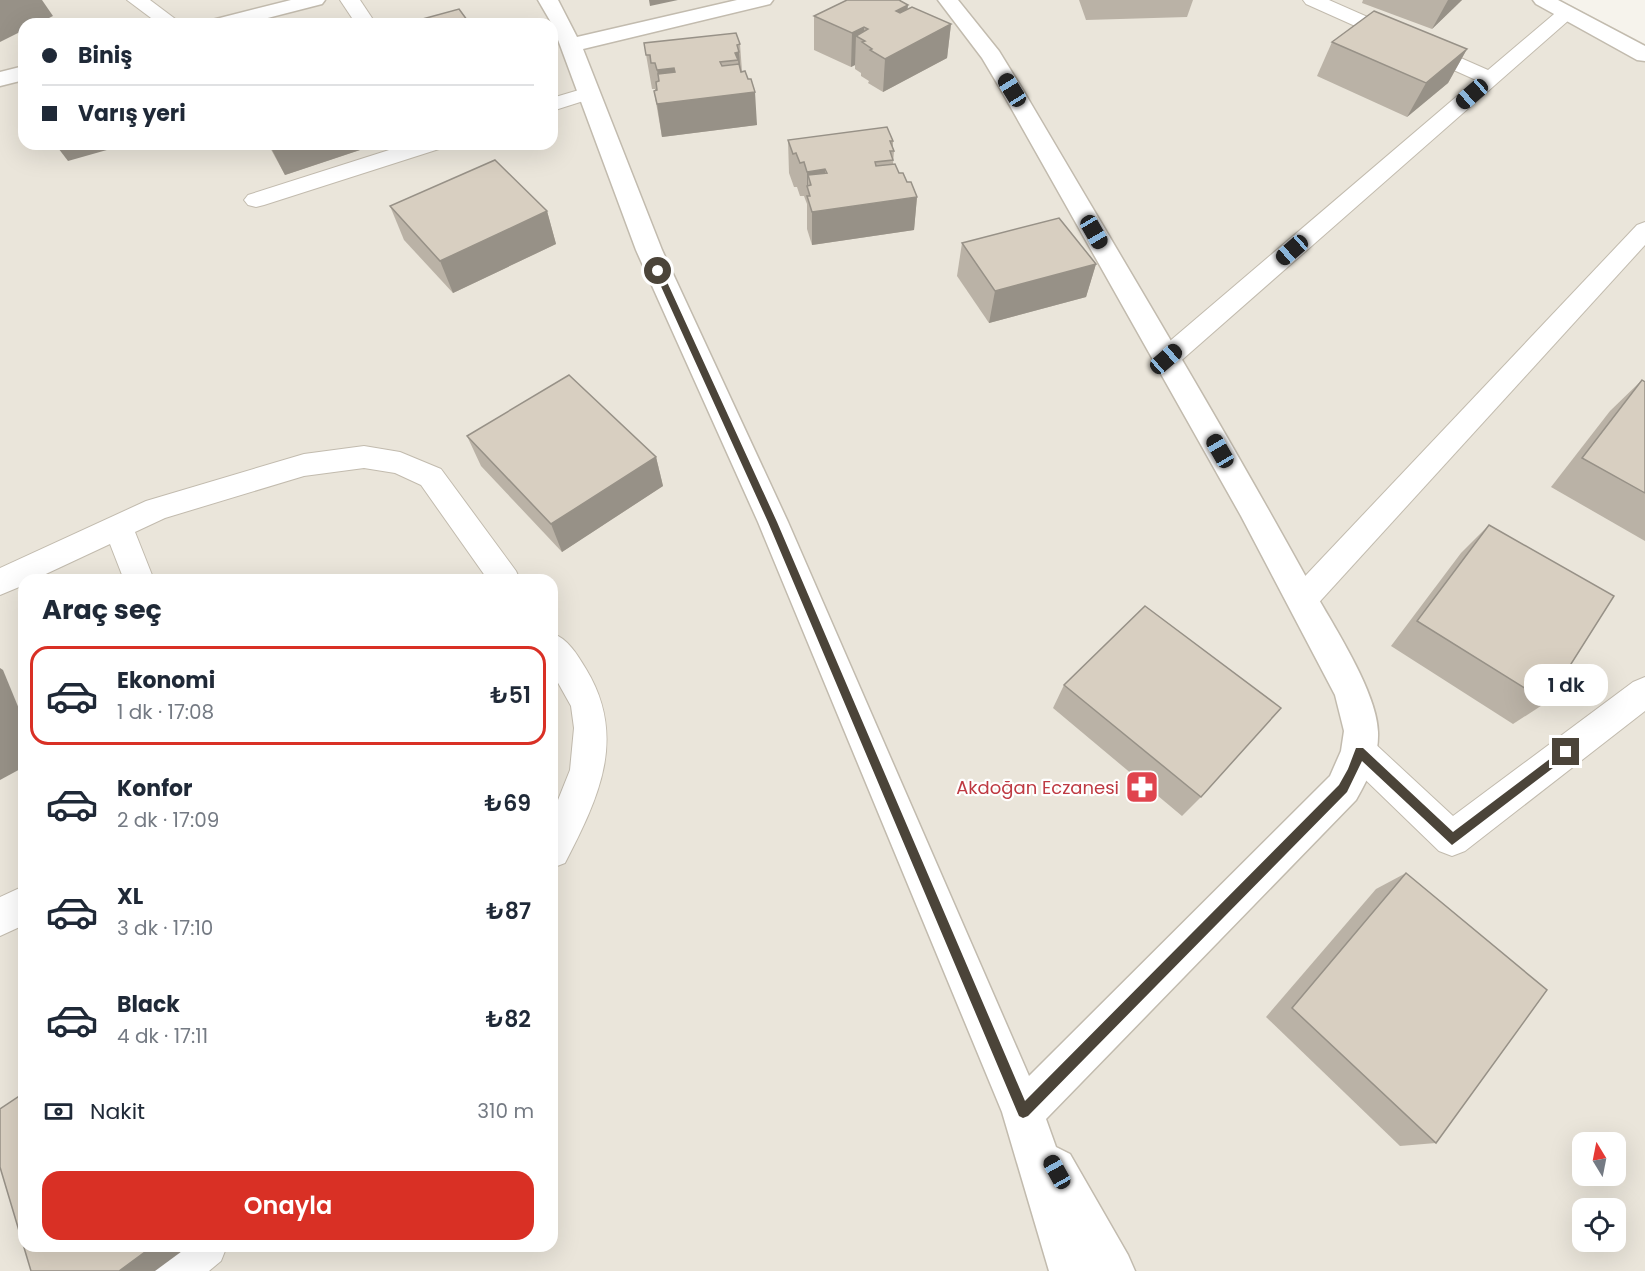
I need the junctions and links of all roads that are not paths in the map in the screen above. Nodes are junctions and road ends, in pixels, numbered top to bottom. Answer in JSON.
{"nodes":[{"id":1,"x":136,"y":0,"type":"edge"},
{"id":2,"x":315,"y":0,"type":"edge"},
{"id":3,"x":350,"y":0,"type":"edge"},
{"id":4,"x":548,"y":0,"type":"edge"},
{"id":5,"x":763,"y":0,"type":"edge"},
{"id":6,"x":948,"y":0,"type":"edge"},
{"id":7,"x":1313,"y":0,"type":"edge"},
{"id":8,"x":1543,"y":0,"type":"edge"},
{"id":9,"x":1574,"y":6,"type":"edge"},
{"id":10,"x":163,"y":18,"type":"edge"},
{"id":11,"x":243,"y":18,"type":"edge"},
{"id":12,"x":362,"y":18,"type":"edge"},
{"id":13,"x":557,"y":18,"type":"edge"},
{"id":14,"x":558,"y":20,"type":"edge"},
{"id":15,"x":1645,"y":33,"type":"edge"},
{"id":16,"x":571,"y":45,"type":"junction"},
{"id":17,"x":1645,"y":55,"type":"edge"},
{"id":18,"x":18,"y":74,"type":"edge"},
{"id":19,"x":0,"y":79,"type":"edge"},
{"id":20,"x":1490,"y":79,"type":"junction"},
{"id":21,"x":589,"y":93,"type":"junction"},
{"id":22,"x":558,"y":103,"type":"edge"},
{"id":23,"x":412,"y":150,"type":"edge"},
{"id":24,"x":256,"y":200,"type":"dead end"},
{"id":25,"x":1645,"y":230,"type":"edge"},
{"id":26,"x":1166,"y":359,"type":"junction"},
{"id":27,"x":118,"y":527,"type":"junction"},
{"id":28,"x":137,"y":574,"type":"edge"},
{"id":29,"x":501,"y":574,"type":"edge"},
{"id":30,"x":0,"y":582,"type":"edge"},
{"id":31,"x":1302,"y":600,"type":"junction"},
{"id":32,"x":558,"y":656,"type":"edge"},
{"id":33,"x":1645,"y":692,"type":"edge"},
{"id":34,"x":1359,"y":751,"type":"junction"},
{"id":35,"x":558,"y":840,"type":"edge"},
{"id":36,"x":18,"y":908,"type":"edge"},
{"id":37,"x":0,"y":918,"type":"edge"},
{"id":38,"x":1023,"y":1112,"type":"junction"},
{"id":39,"x":198,"y":1252,"type":"edge"},
{"id":40,"x":172,"y":1271,"type":"edge"},
{"id":41,"x":1072,"y":1271,"type":"edge"},
{"id":42,"x":1112,"y":1271,"type":"edge"}],
"edges":[{"from":1,"to":10,"type":"street"},
{"from":2,"to":11,"type":"street"},
{"from":3,"to":12,"type":"street"},
{"from":4,"to":13,"type":"street"},
{"from":5,"to":16,"type":"street"},
{"from":6,"to":26,"type":"street"},
{"from":7,"to":20,"type":"street"},
{"from":8,"to":9,"type":"street"},
{"from":9,"to":15,"type":"street"},
{"from":9,"to":17,"type":"street"},
{"from":9,"to":20,"type":"street"},
{"from":14,"to":16,"type":"street"},
{"from":16,"to":21,"type":"street"},
{"from":18,"to":19,"type":"street"},
{"from":20,"to":26,"type":"street"},
{"from":21,"to":22,"type":"street"},
{"from":21,"to":38,"type":"street"},
{"from":23,"to":24,"type":"street"},
{"from":25,"to":31,"type":"street"},
{"from":26,"to":31,"type":"street"},
{"from":27,"to":28,"type":"street"},
{"from":27,"to":29,"type":"street"},
{"from":27,"to":30,"type":"street"},
{"from":31,"to":34,"type":"street"},
{"from":32,"to":35,"type":"street"},
{"from":33,"to":34,"type":"street"},
{"from":34,"to":38,"type":"street"},
{"from":36,"to":37,"type":"street"},
{"from":38,"to":41,"type":"street"},
{"from":38,"to":42,"type":"street"},
{"from":39,"to":40,"type":"street"}]}
